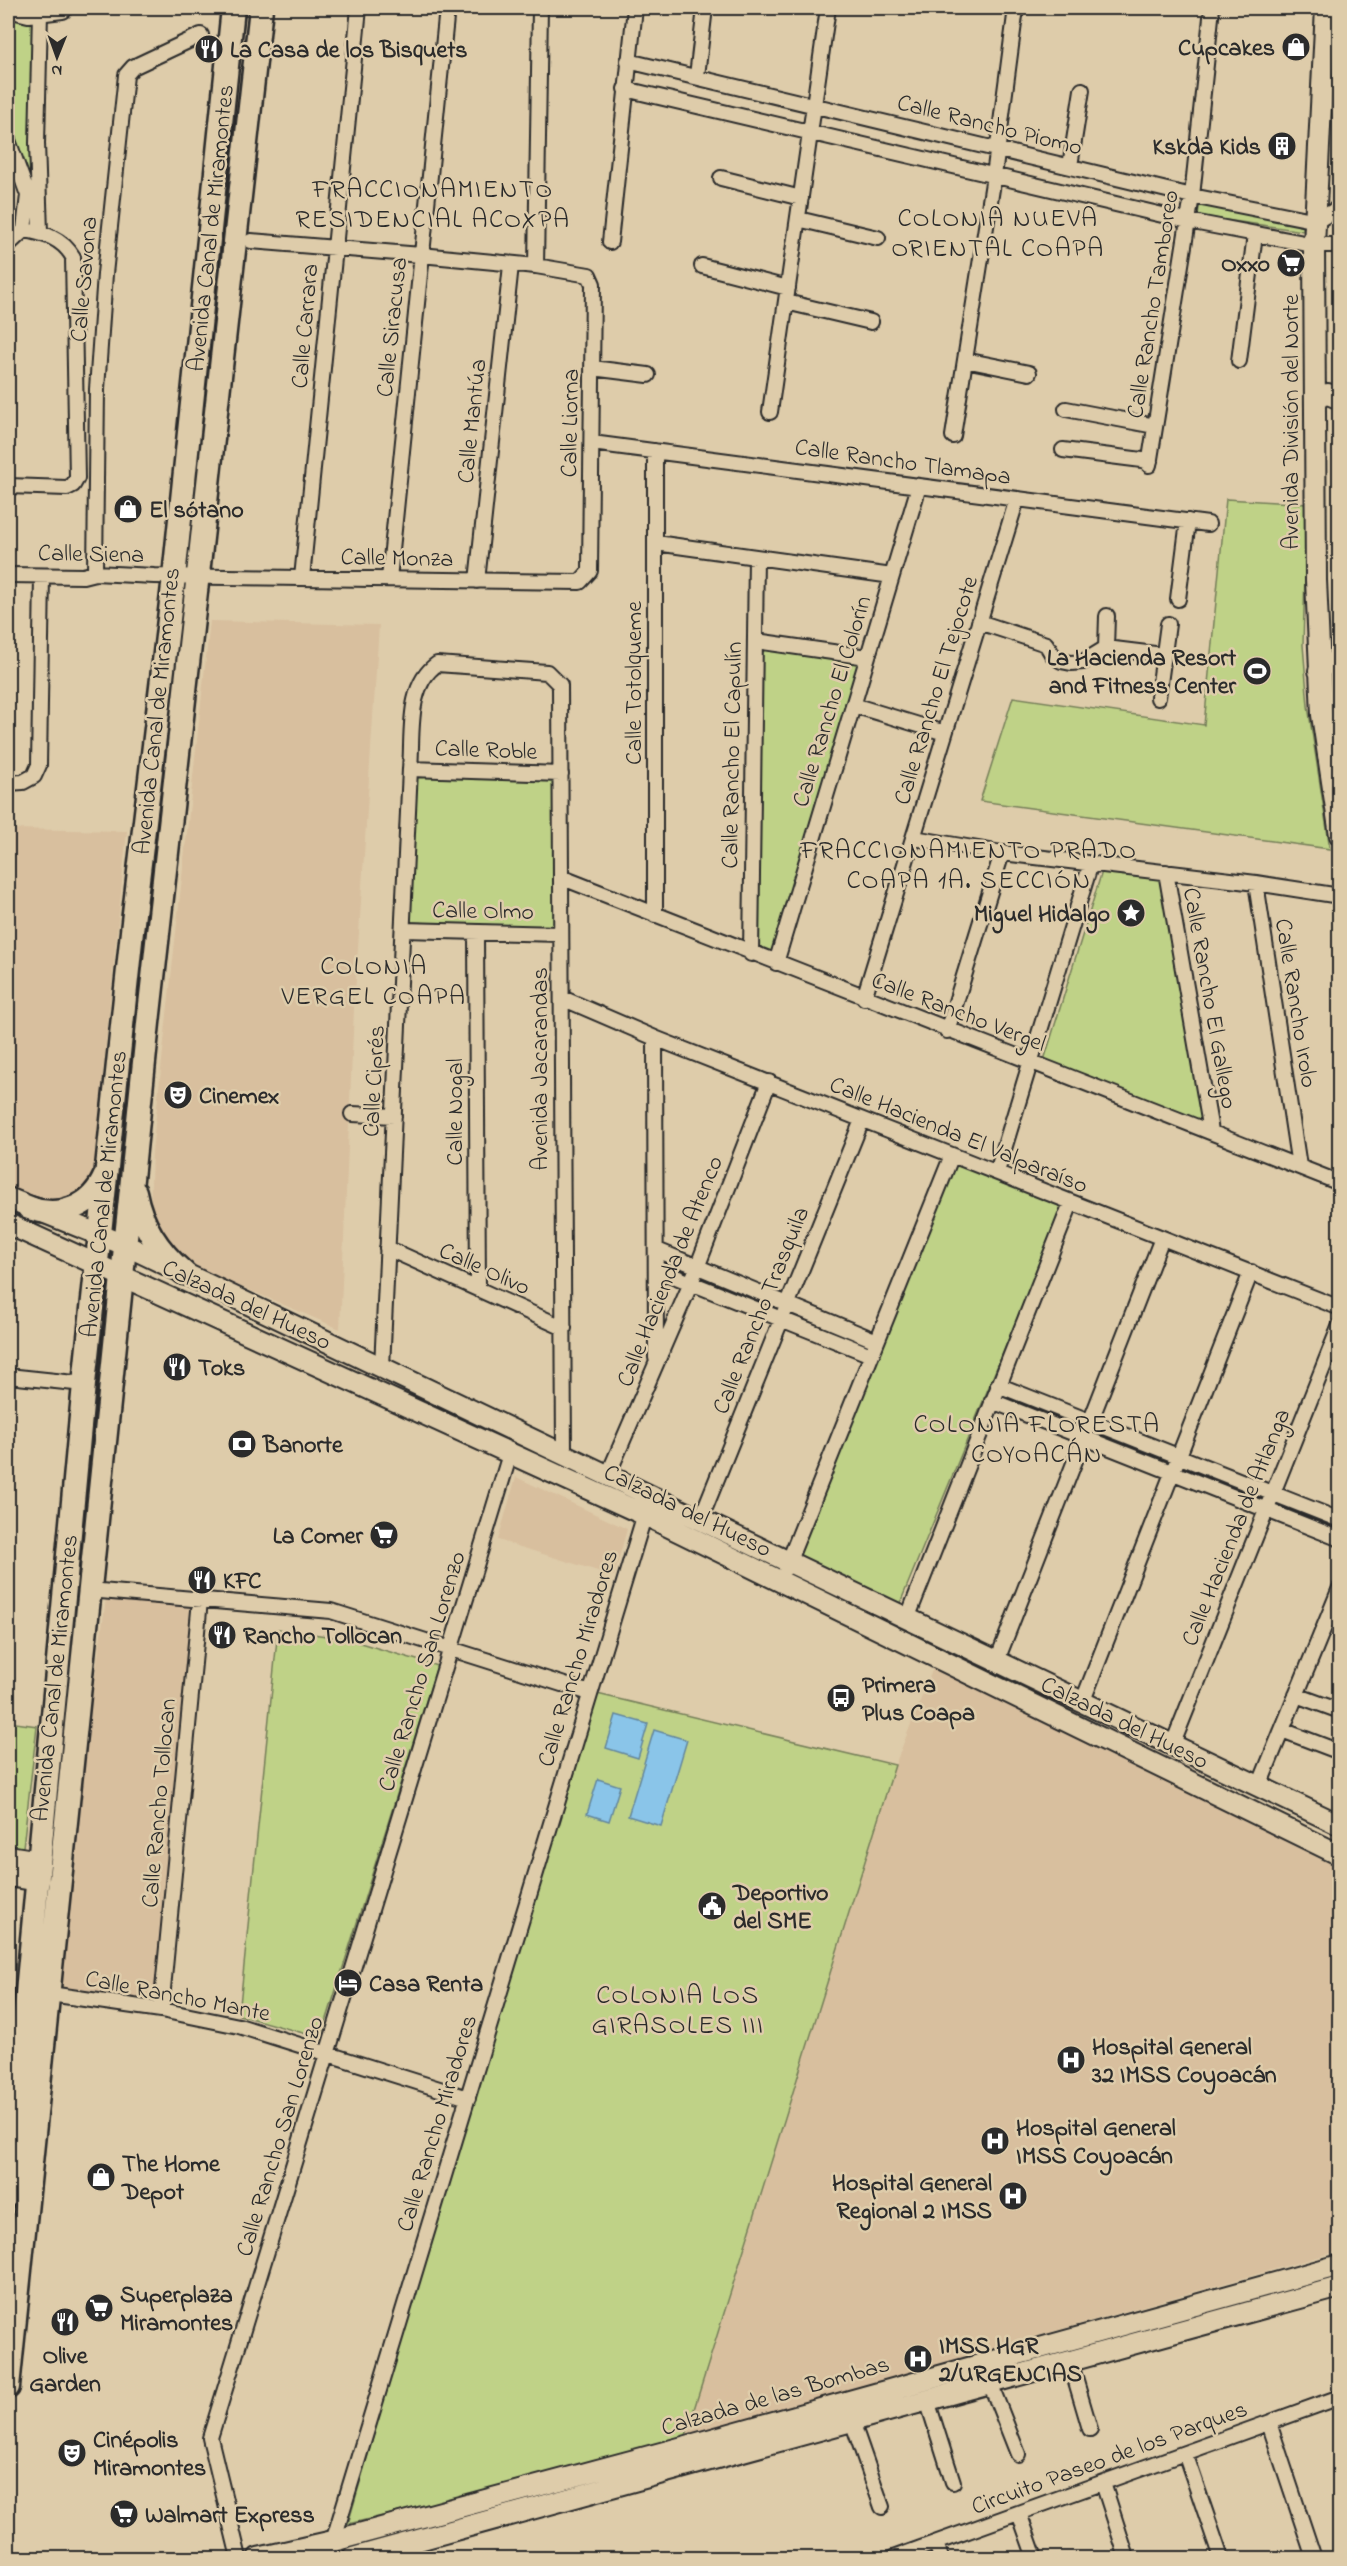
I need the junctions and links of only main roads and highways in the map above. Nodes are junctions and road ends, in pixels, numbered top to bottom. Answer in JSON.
{"nodes":[{"id":1,"x":13,"y":8,"type":"edge"},
{"id":2,"x":62,"y":8,"type":"edge"},
{"id":3,"x":233,"y":8,"type":"edge"},
{"id":4,"x":263,"y":8,"type":"edge"},
{"id":5,"x":1326,"y":8,"type":"edge"},
{"id":6,"x":1315,"y":378,"type":"junction"},
{"id":7,"x":1340,"y":380,"type":"edge"},
{"id":8,"x":1340,"y":399,"type":"edge"},
{"id":9,"x":1315,"y":403,"type":"junction"},
{"id":10,"x":1318,"y":647,"type":"junction"},
{"id":11,"x":1340,"y":650,"type":"edge"},
{"id":12,"x":1340,"y":664,"type":"edge"},
{"id":13,"x":1319,"y":671,"type":"junction"},
{"id":14,"x":1340,"y":835,"type":"edge"},
{"id":15,"x":134,"y":1160,"type":"junction"},
{"id":16,"x":108,"y":1169,"type":"junction"},
{"id":17,"x":8,"y":1198,"type":"edge"},
{"id":18,"x":29,"y":1208,"type":"junction"},
{"id":19,"x":8,"y":1224,"type":"edge"},
{"id":20,"x":101,"y":1235,"type":"junction"},
{"id":21,"x":125,"y":1245,"type":"junction"},
{"id":22,"x":97,"y":1263,"type":"junction"},
{"id":23,"x":184,"y":1273,"type":"junction"},
{"id":24,"x":122,"y":1274,"type":"junction"},
{"id":25,"x":1340,"y":1825,"type":"edge"},
{"id":26,"x":1340,"y":1855,"type":"edge"},
{"id":27,"x":8,"y":1856,"type":"edge"},
{"id":28,"x":39,"y":1871,"type":"junction"},
{"id":29,"x":8,"y":1876,"type":"edge"},
{"id":30,"x":8,"y":2195,"type":"edge"},
{"id":31,"x":1340,"y":2265,"type":"edge"},
{"id":32,"x":1340,"y":2287,"type":"edge"},
{"id":33,"x":8,"y":2387,"type":"edge"},
{"id":34,"x":331,"y":2550,"type":"edge"},
{"id":35,"x":258,"y":2559,"type":"edge"},
{"id":36,"x":353,"y":2559,"type":"edge"}],
"edges":[{"from":1,"to":2,"type":"main road"},
{"from":3,"to":16,"type":"main road","name":"Avenida Canal de Miramontes"},
{"from":4,"to":15,"type":"main road","name":"Avenida Canal de Miramontes"},
{"from":5,"to":6,"type":"main road","name":"Avenida División del Norte"},
{"from":6,"to":7,"type":"main road"},
{"from":6,"to":9,"type":"main road","name":"Avenida División del Norte"},
{"from":8,"to":9,"type":"main road"},
{"from":9,"to":10,"type":"main road","name":"Avenida División del Norte"},
{"from":10,"to":11,"type":"main road"},
{"from":10,"to":13,"type":"main road","name":"Avenida División del Norte"},
{"from":12,"to":13,"type":"main road"},
{"from":13,"to":14,"type":"main road","name":"Avenida División del Norte"},
{"from":15,"to":21,"type":"main road","name":"Avenida Canal de Miramontes"},
{"from":15,"to":23,"type":"main road"},
{"from":16,"to":18,"type":"main road"},
{"from":16,"to":20,"type":"main road","name":"Avenida Canal de Miramontes"},
{"from":17,"to":18,"type":"main road","name":"Calzada del Hueso"},
{"from":18,"to":20,"type":"main road","name":"Calzada del Hueso"},
{"from":19,"to":22,"type":"main road","name":"Calzada del Hueso"},
{"from":20,"to":21,"type":"main road","name":"Calzada del Hueso"},
{"from":20,"to":22,"type":"main road","name":"Avenida Canal de Miramontes"},
{"from":21,"to":23,"type":"main road","name":"Calzada del Hueso"},
{"from":21,"to":24,"type":"main road","name":"Avenida Canal de Miramontes"},
{"from":22,"to":24,"type":"main road","name":"Calzada del Hueso"},
{"from":22,"to":28,"type":"main road","name":"Avenida Canal de Miramontes"},
{"from":23,"to":25,"type":"main road","name":"Calzada del Hueso"},
{"from":24,"to":26,"type":"main road","name":"Calzada del Hueso"},
{"from":24,"to":33,"type":"main road","name":"Avenida Canal de Miramontes"},
{"from":27,"to":28,"type":"main road"},
{"from":28,"to":29,"type":"main road"},
{"from":28,"to":30,"type":"main road","name":"Avenida Canal de Miramontes"},
{"from":31,"to":34,"type":"main road","name":"Calzada de las Bombas"},
{"from":32,"to":36,"type":"main road","name":"Calzada de las Bombas"},
{"from":34,"to":35,"type":"main road","name":"Calzada de las Bombas"}]}
